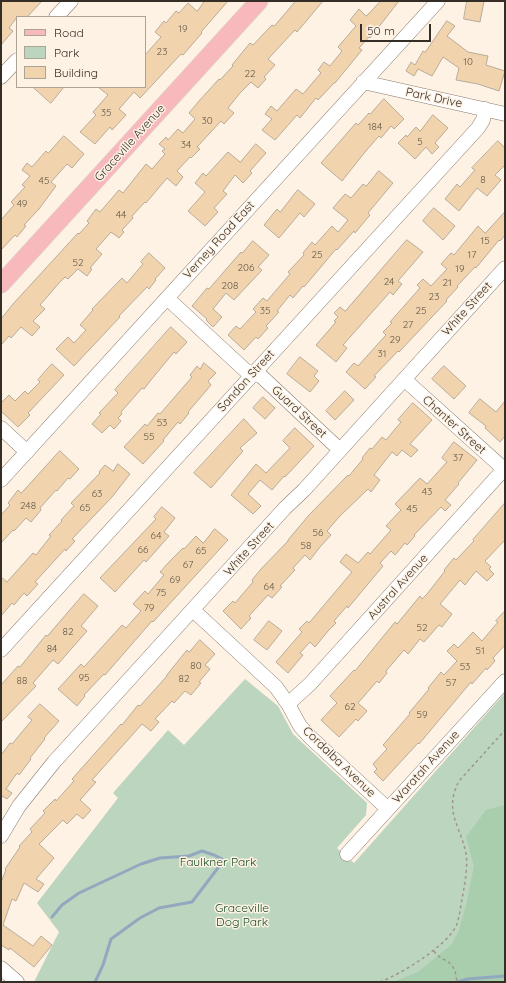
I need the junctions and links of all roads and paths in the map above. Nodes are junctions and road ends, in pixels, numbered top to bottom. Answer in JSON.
{"nodes":[{"id":1,"x":71,"y":1,"type":"edge"},
{"id":2,"x":259,"y":1,"type":"edge"},
{"id":3,"x":438,"y":1,"type":"edge"},
{"id":4,"x":57,"y":16,"type":"edge"},
{"id":5,"x":16,"y":61,"type":"edge"},
{"id":6,"x":1,"y":77,"type":"edge"},
{"id":7,"x":363,"y":82,"type":"junction"},
{"id":8,"x":485,"y":109,"type":"junction"},
{"id":9,"x":505,"y":114,"type":"edge"},
{"id":10,"x":505,"y":268,"type":"edge"},
{"id":11,"x":1,"y":284,"type":"edge"},
{"id":12,"x":167,"y":298,"type":"junction"},
{"id":13,"x":253,"y":374,"type":"junction"},
{"id":14,"x":404,"y":379,"type":"junction"},
{"id":15,"x":1,"y":428,"type":"edge"},
{"id":16,"x":340,"y":450,"type":"junction"},
{"id":17,"x":27,"y":452,"type":"junction"},
{"id":18,"x":505,"y":469,"type":"edge"},
{"id":19,"x":1,"y":480,"type":"edge"},
{"id":20,"x":193,"y":610,"type":"junction"},
{"id":21,"x":1,"y":650,"type":"edge"},
{"id":22,"x":505,"y":680,"type":"edge"},
{"id":23,"x":288,"y":704,"type":"junction"},
{"id":24,"x":505,"y":730,"type":"edge"},
{"id":25,"x":388,"y":809,"type":"junction"},
{"id":26,"x":1,"y":836,"type":"edge"},
{"id":27,"x":347,"y":854,"type":"dead end"},
{"id":28,"x":434,"y":951,"type":"junction"},
{"id":29,"x":1,"y":968,"type":"edge"},
{"id":30,"x":17,"y":982,"type":"edge"},
{"id":31,"x":380,"y":982,"type":"edge"},
{"id":32,"x":457,"y":982,"type":"edge"}],
"edges":[{"from":1,"to":4,"type":"street"},
{"from":2,"to":11,"type":"main road","name":"Graceville Avenue"},
{"from":3,"to":7,"type":"street","name":"Verney Road East"},
{"from":5,"to":6,"type":"street"},
{"from":7,"to":8,"type":"street","name":"Park Drive"},
{"from":7,"to":12,"type":"street","name":"Verney Road East"},
{"from":8,"to":9,"type":"street","name":"Park Drive"},
{"from":8,"to":13,"type":"street","name":"Sandon Street"},
{"from":10,"to":14,"type":"street","name":"White Street"},
{"from":12,"to":13,"type":"street","name":"Guard Street"},
{"from":12,"to":17,"type":"street","name":"Verney Road East"},
{"from":13,"to":16,"type":"street","name":"Guard Street"},
{"from":13,"to":21,"type":"street","name":"Sandon Street"},
{"from":14,"to":16,"type":"street","name":"White Street"},
{"from":14,"to":18,"type":"street","name":"Chanter Street"},
{"from":15,"to":17,"type":"street"},
{"from":16,"to":20,"type":"street","name":"White Street"},
{"from":17,"to":19,"type":"street","name":"Verney Road East"},
{"from":18,"to":23,"type":"street","name":"Austral Avenue"},
{"from":20,"to":23,"type":"street","name":"Cordalba Avenue"},
{"from":20,"to":26,"type":"street","name":"White Street"},
{"from":22,"to":25,"type":"street","name":"Waratah Avenue"},
{"from":23,"to":25,"type":"street","name":"Cordalba Avenue"},
{"from":24,"to":28,"type":"path"},
{"from":25,"to":27,"type":"street","name":"Waratah Avenue"},
{"from":28,"to":31,"type":"path"},
{"from":28,"to":32,"type":"path"},
{"from":29,"to":30,"type":"street"}]}
